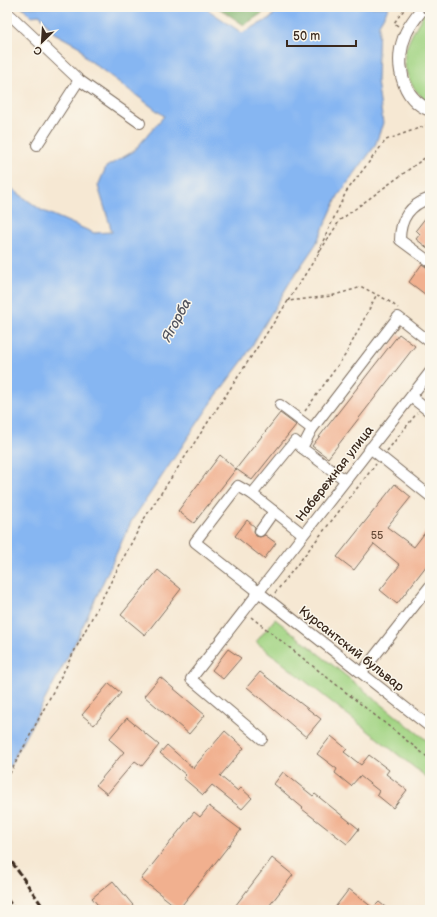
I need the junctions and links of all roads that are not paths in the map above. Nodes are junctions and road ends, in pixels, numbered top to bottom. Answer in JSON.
{"nodes":[{"id":1,"x":9,"y":7,"type":"edge"},
{"id":2,"x":424,"y":10,"type":"edge"},
{"id":3,"x":7,"y":12,"type":"edge"},
{"id":4,"x":79,"y":80,"type":"junction"},
{"id":5,"x":430,"y":110,"type":"edge"},
{"id":6,"x":140,"y":123,"type":"dead end"},
{"id":7,"x":38,"y":145,"type":"dead end"},
{"id":8,"x":430,"y":198,"type":"edge"},
{"id":9,"x":430,"y":262,"type":"edge"},
{"id":10,"x":430,"y":342,"type":"edge"},
{"id":11,"x":430,"y":372,"type":"edge"},
{"id":12,"x":411,"y":397,"type":"junction"},
{"id":13,"x":280,"y":406,"type":"dead end"},
{"id":14,"x":426,"y":409,"type":"edge"},
{"id":15,"x":312,"y":429,"type":"junction"},
{"id":16,"x":302,"y":448,"type":"junction"},
{"id":17,"x":370,"y":448,"type":"junction"},
{"id":18,"x":345,"y":480,"type":"junction"},
{"id":19,"x":252,"y":494,"type":"junction"},
{"id":20,"x":430,"y":496,"type":"edge"},
{"id":21,"x":274,"y":511,"type":"junction"},
{"id":22,"x":260,"y":531,"type":"dead end"},
{"id":23,"x":303,"y":534,"type":"junction"},
{"id":24,"x":430,"y":586,"type":"edge"},
{"id":25,"x":259,"y":591,"type":"junction"},
{"id":26,"x":362,"y":672,"type":"junction"},
{"id":27,"x":430,"y":726,"type":"edge"},
{"id":28,"x":262,"y":739,"type":"dead end"}],
"edges":[{"from":1,"to":3,"type":"street"},
{"from":2,"to":5,"type":"main road"},
{"from":3,"to":4,"type":"street"},
{"from":4,"to":6,"type":"street"},
{"from":4,"to":7,"type":"street"},
{"from":8,"to":9,"type":"street"},
{"from":10,"to":15,"type":"street"},
{"from":11,"to":12,"type":"street","name":"Набережная улица"},
{"from":12,"to":14,"type":"street"},
{"from":12,"to":17,"type":"street","name":"Набережная улица"},
{"from":13,"to":15,"type":"street"},
{"from":15,"to":16,"type":"street"},
{"from":16,"to":18,"type":"street"},
{"from":16,"to":19,"type":"street"},
{"from":17,"to":18,"type":"street","name":"Набережная улица"},
{"from":17,"to":20,"type":"street"},
{"from":18,"to":23,"type":"street","name":"Набережная улица"},
{"from":19,"to":21,"type":"street"},
{"from":19,"to":25,"type":"street","name":"Курсантский бульвар"},
{"from":21,"to":22,"type":"street"},
{"from":21,"to":23,"type":"street"},
{"from":23,"to":25,"type":"street","name":"Набережная улица"},
{"from":24,"to":26,"type":"street"},
{"from":25,"to":26,"type":"street","name":"Курсантский бульвар"},
{"from":25,"to":28,"type":"street","name":"Набережная улица"},
{"from":26,"to":27,"type":"street","name":"Курсантский бульвар"}]}
